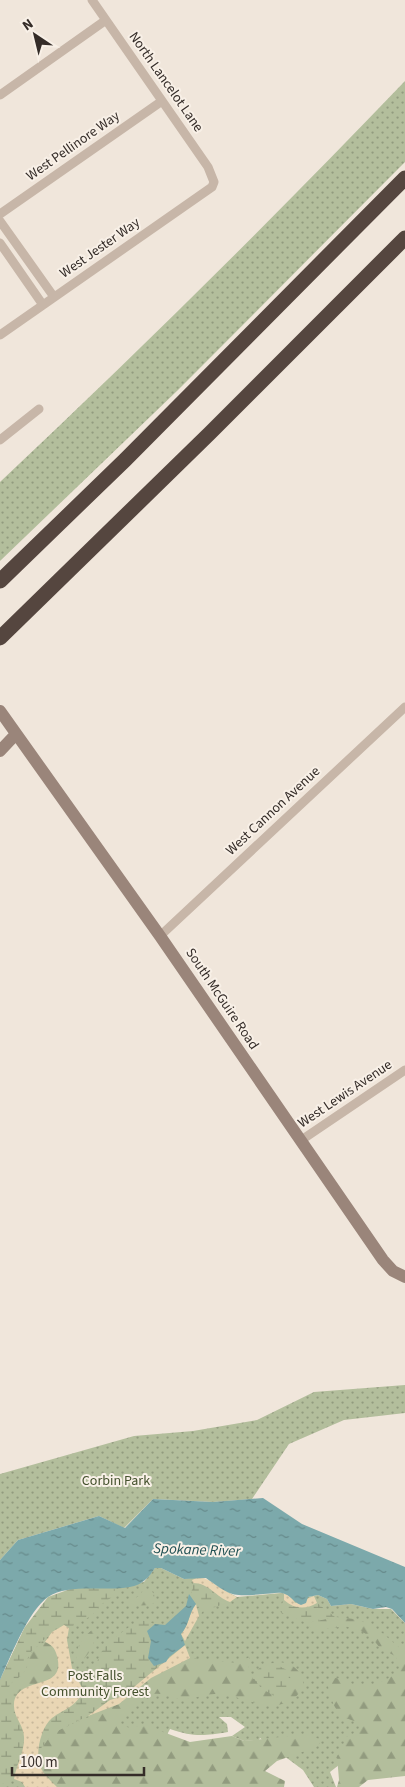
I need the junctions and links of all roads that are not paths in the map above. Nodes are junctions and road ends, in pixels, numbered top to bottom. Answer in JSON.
{"nodes":[{"id":1,"x":92,"y":0,"type":"edge"},
{"id":2,"x":106,"y":20,"type":"junction"},
{"id":3,"x":0,"y":95,"type":"edge"},
{"id":4,"x":162,"y":101,"type":"junction"},
{"id":5,"x":405,"y":178,"type":"edge"},
{"id":6,"x":214,"y":182,"type":"joint"},
{"id":7,"x":0,"y":214,"type":"edge"},
{"id":8,"x":0,"y":221,"type":"edge"},
{"id":9,"x":405,"y":238,"type":"edge"},
{"id":10,"x":0,"y":243,"type":"edge"},
{"id":11,"x":54,"y":297,"type":"junction"},
{"id":12,"x":44,"y":305,"type":"junction"},
{"id":13,"x":0,"y":335,"type":"edge"},
{"id":14,"x":39,"y":409,"type":"dead end"},
{"id":15,"x":0,"y":440,"type":"edge"},
{"id":16,"x":0,"y":581,"type":"edge"},
{"id":17,"x":0,"y":638,"type":"edge"},
{"id":18,"x":405,"y":707,"type":"edge"},
{"id":19,"x":0,"y":711,"type":"edge"},
{"id":20,"x":16,"y":734,"type":"junction"},
{"id":21,"x":0,"y":751,"type":"edge"},
{"id":22,"x":160,"y":936,"type":"junction"},
{"id":23,"x":405,"y":1070,"type":"edge"},
{"id":24,"x":300,"y":1141,"type":"junction"},
{"id":25,"x":405,"y":1278,"type":"edge"}],
"edges":[{"from":1,"to":2,"type":"street","name":"North Lancelot Lane"},
{"from":2,"to":3,"type":"street"},
{"from":2,"to":4,"type":"street","name":"North Lancelot Lane"},
{"from":4,"to":6,"type":"street","name":"North Lancelot Lane"},
{"from":4,"to":7,"type":"street","name":"West Pellinore Way"},
{"from":5,"to":16,"type":"highway"},
{"from":6,"to":11,"type":"street","name":"West Jester Way"},
{"from":8,"to":11,"type":"street"},
{"from":9,"to":17,"type":"highway"},
{"from":10,"to":12,"type":"street"},
{"from":11,"to":12,"type":"street","name":"West Jester Way"},
{"from":12,"to":13,"type":"street","name":"West Jester Way"},
{"from":14,"to":15,"type":"street"},
{"from":18,"to":22,"type":"street","name":"West Cannon Avenue"},
{"from":19,"to":20,"type":"street","name":"South McGuire Road"},
{"from":20,"to":21,"type":"street"},
{"from":20,"to":22,"type":"street","name":"South McGuire Road"},
{"from":22,"to":24,"type":"street","name":"South McGuire Road"},
{"from":23,"to":24,"type":"street","name":"West Lewis Avenue"},
{"from":24,"to":25,"type":"street","name":"South McGuire Road"}]}
